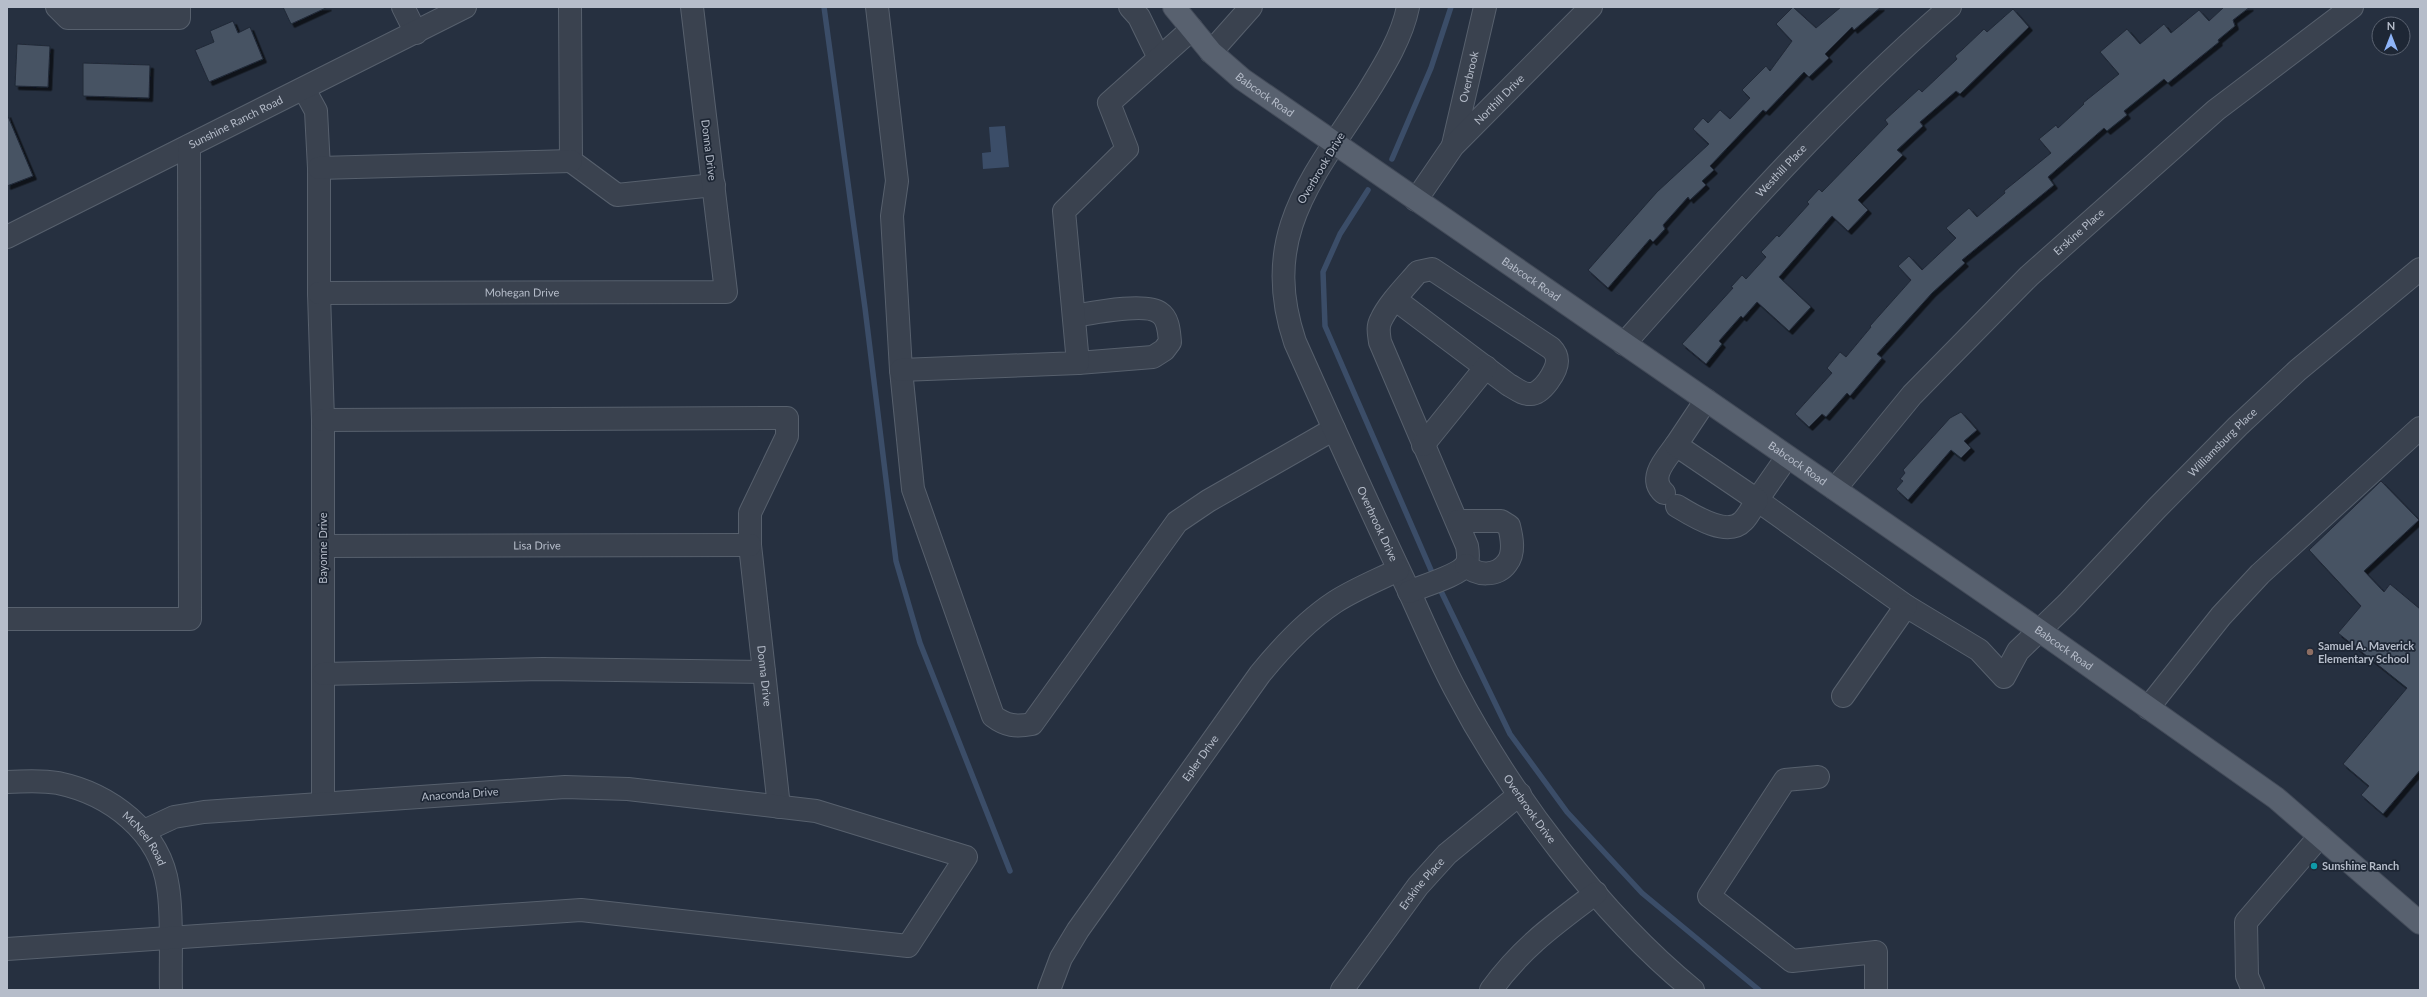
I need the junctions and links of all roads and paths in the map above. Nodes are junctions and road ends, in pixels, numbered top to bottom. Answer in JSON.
{"nodes":[{"id":1,"x":58,"y":7,"type":"edge"},
{"id":2,"x":179,"y":7,"type":"edge"},
{"id":3,"x":403,"y":7,"type":"edge"},
{"id":4,"x":465,"y":7,"type":"edge"},
{"id":5,"x":570,"y":7,"type":"edge"},
{"id":6,"x":692,"y":7,"type":"edge"},
{"id":7,"x":877,"y":7,"type":"edge"},
{"id":8,"x":1130,"y":7,"type":"edge"},
{"id":9,"x":1174,"y":7,"type":"edge"},
{"id":10,"x":1251,"y":7,"type":"edge"},
{"id":11,"x":1408,"y":7,"type":"edge"},
{"id":12,"x":1484,"y":7,"type":"edge"},
{"id":13,"x":1592,"y":7,"type":"edge"},
{"id":14,"x":1950,"y":7,"type":"edge"},
{"id":15,"x":2352,"y":7,"type":"edge"},
{"id":16,"x":1192,"y":29,"type":"junction"},
{"id":17,"x":416,"y":33,"type":"junction"},
{"id":18,"x":1211,"y":52,"type":"junction"},
{"id":19,"x":1159,"y":58,"type":"junction"},
{"id":20,"x":304,"y":89,"type":"junction"},
{"id":21,"x":1335,"y":143,"type":"junction"},
{"id":22,"x":189,"y":146,"type":"junction"},
{"id":23,"x":1452,"y":146,"type":"junction"},
{"id":24,"x":571,"y":161,"type":"junction"},
{"id":25,"x":319,"y":168,"type":"junction"},
{"id":26,"x":714,"y":185,"type":"junction"},
{"id":27,"x":1416,"y":200,"type":"junction"},
{"id":28,"x":7,"y":237,"type":"edge"},
{"id":29,"x":2420,"y":269,"type":"edge"},
{"id":30,"x":726,"y":292,"type":"joint"},
{"id":31,"x":319,"y":293,"type":"junction"},
{"id":32,"x":1396,"y":300,"type":"junction"},
{"id":33,"x":1074,"y":316,"type":"junction"},
{"id":34,"x":1624,"y":344,"type":"junction"},
{"id":35,"x":1078,"y":363,"type":"junction"},
{"id":36,"x":1486,"y":367,"type":"junction"},
{"id":37,"x":901,"y":370,"type":"junction"},
{"id":38,"x":1706,"y":400,"type":"junction"},
{"id":39,"x":323,"y":420,"type":"junction"},
{"id":40,"x":2420,"y":428,"type":"edge"},
{"id":41,"x":1334,"y":429,"type":"junction"},
{"id":42,"x":1423,"y":445,"type":"junction"},
{"id":43,"x":1676,"y":445,"type":"junction"},
{"id":44,"x":1787,"y":457,"type":"junction"},
{"id":45,"x":1835,"y":489,"type":"junction"},
{"id":46,"x":1758,"y":500,"type":"junction"},
{"id":47,"x":1458,"y":521,"type":"junction"},
{"id":48,"x":750,"y":545,"type":"junction"},
{"id":49,"x":323,"y":546,"type":"junction"},
{"id":50,"x":1462,"y":568,"type":"junction"},
{"id":51,"x":1398,"y":570,"type":"junction"},
{"id":52,"x":1417,"y":588,"type":"junction"},
{"id":53,"x":1906,"y":606,"type":"junction"},
{"id":54,"x":7,"y":619,"type":"edge"},
{"id":55,"x":2040,"y":631,"type":"junction"},
{"id":56,"x":764,"y":672,"type":"junction"},
{"id":57,"x":323,"y":674,"type":"junction"},
{"id":58,"x":1843,"y":696,"type":"dead end"},
{"id":59,"x":2148,"y":708,"type":"junction"},
{"id":60,"x":1818,"y":777,"type":"dead end"},
{"id":61,"x":7,"y":782,"type":"edge"},
{"id":62,"x":1520,"y":794,"type":"junction"},
{"id":63,"x":323,"y":803,"type":"junction"},
{"id":64,"x":779,"y":807,"type":"junction"},
{"id":65,"x":144,"y":831,"type":"junction"},
{"id":66,"x":2320,"y":836,"type":"junction"},
{"id":67,"x":1596,"y":893,"type":"junction"},
{"id":68,"x":2420,"y":923,"type":"edge"},
{"id":69,"x":169,"y":939,"type":"junction"},
{"id":70,"x":7,"y":949,"type":"edge"},
{"id":71,"x":1681,"y":987,"type":"edge"},
{"id":72,"x":171,"y":990,"type":"edge"},
{"id":73,"x":1049,"y":990,"type":"edge"},
{"id":74,"x":1342,"y":990,"type":"edge"},
{"id":75,"x":1491,"y":990,"type":"edge"},
{"id":76,"x":1876,"y":990,"type":"edge"},
{"id":77,"x":2253,"y":990,"type":"edge"}],
"edges":[{"from":1,"to":2,"type":"street"},
{"from":3,"to":17,"type":"street"},
{"from":4,"to":17,"type":"street","name":"Sunshine Ranch Road"},
{"from":5,"to":24,"type":"street"},
{"from":6,"to":26,"type":"street","name":"Donna Drive"},
{"from":7,"to":37,"type":"street"},
{"from":8,"to":19,"type":"street"},
{"from":9,"to":16,"type":"main road","name":"Babcock Road"},
{"from":10,"to":18,"type":"street"},
{"from":11,"to":21,"type":"street","name":"Overbrook Drive"},
{"from":12,"to":23,"type":"street","name":"Overbrook"},
{"from":13,"to":23,"type":"street","name":"Northill Drive"},
{"from":14,"to":34,"type":"street","name":"Westhill Place"},
{"from":15,"to":45,"type":"street","name":"Erskine Place"},
{"from":16,"to":18,"type":"main road","name":"Babcock Road"},
{"from":16,"to":19,"type":"street"},
{"from":17,"to":20,"type":"street","name":"Sunshine Ranch Road"},
{"from":18,"to":21,"type":"main road","name":"Babcock Road"},
{"from":19,"to":33,"type":"street"},
{"from":20,"to":22,"type":"street","name":"Sunshine Ranch Road"},
{"from":20,"to":25,"type":"street","name":"Bayonne Drive"},
{"from":21,"to":27,"type":"main road","name":"Babcock Road"},
{"from":21,"to":41,"type":"street","name":"Overbrook Drive"},
{"from":22,"to":28,"type":"street","name":"Sunshine Ranch Road"},
{"from":22,"to":54,"type":"street"},
{"from":23,"to":27,"type":"street","name":"Northill Drive"},
{"from":24,"to":25,"type":"street"},
{"from":24,"to":26,"type":"street"},
{"from":25,"to":31,"type":"street","name":"Bayonne Drive"},
{"from":26,"to":30,"type":"street","name":"Donna Drive"},
{"from":27,"to":34,"type":"main road","name":"Babcock Road"},
{"from":29,"to":55,"type":"street","name":"Williamsburg Place"},
{"from":30,"to":31,"type":"street","name":"Mohegan Drive"},
{"from":31,"to":39,"type":"street","name":"Bayonne Drive"},
{"from":32,"to":36,"type":"street"},
{"from":32,"to":36,"type":"street"},
{"from":32,"to":42,"type":"street"},
{"from":33,"to":35,"type":"street"},
{"from":33,"to":35,"type":"street"},
{"from":34,"to":38,"type":"main road","name":"Babcock Road"},
{"from":35,"to":37,"type":"street"},
{"from":36,"to":42,"type":"street"},
{"from":37,"to":41,"type":"street"},
{"from":38,"to":43,"type":"street"},
{"from":38,"to":44,"type":"main road","name":"Babcock Road"},
{"from":39,"to":48,"type":"street","name":"Donna Drive"},
{"from":39,"to":49,"type":"street","name":"Bayonne Drive"},
{"from":40,"to":59,"type":"street"},
{"from":41,"to":51,"type":"street","name":"Overbrook Drive"},
{"from":42,"to":47,"type":"street"},
{"from":43,"to":46,"type":"street"},
{"from":43,"to":46,"type":"street"},
{"from":44,"to":45,"type":"main road","name":"Babcock Road"},
{"from":44,"to":46,"type":"street"},
{"from":45,"to":55,"type":"main road","name":"Babcock Road"},
{"from":46,"to":53,"type":"street"},
{"from":47,"to":50,"type":"street"},
{"from":47,"to":50,"type":"street"},
{"from":48,"to":49,"type":"street","name":"Lisa Drive"},
{"from":48,"to":56,"type":"street","name":"Donna Drive"},
{"from":49,"to":57,"type":"street","name":"Bayonne Drive"},
{"from":50,"to":52,"type":"street"},
{"from":51,"to":52,"type":"street","name":"Overbrook Drive"},
{"from":51,"to":73,"type":"street","name":"Epler Drive"},
{"from":52,"to":62,"type":"street","name":"Overbrook Drive"},
{"from":53,"to":55,"type":"street","name":"Williamsburg Place"},
{"from":53,"to":58,"type":"street"},
{"from":55,"to":59,"type":"main road","name":"Babcock Road"},
{"from":56,"to":57,"type":"street"},
{"from":56,"to":64,"type":"street","name":"Donna Drive"},
{"from":57,"to":63,"type":"street","name":"Bayonne Drive"},
{"from":59,"to":66,"type":"main road","name":"Babcock Road"},
{"from":60,"to":76,"type":"street"},
{"from":61,"to":65,"type":"street","name":"McNeel Road"},
{"from":62,"to":67,"type":"street","name":"Overbrook Drive"},
{"from":62,"to":74,"type":"street","name":"Erskine Place"},
{"from":63,"to":64,"type":"street","name":"Anaconda Drive"},
{"from":63,"to":65,"type":"street","name":"Anaconda Drive"},
{"from":64,"to":69,"type":"street","name":"Anaconda Drive"},
{"from":65,"to":69,"type":"street","name":"McNeel Road"},
{"from":66,"to":68,"type":"main road","name":"Babcock Road"},
{"from":66,"to":77,"type":"street"},
{"from":67,"to":71,"type":"street","name":"Overbrook Drive"},
{"from":67,"to":75,"type":"street"},
{"from":69,"to":70,"type":"street"},
{"from":69,"to":72,"type":"street","name":"McNeel Road"}]}
